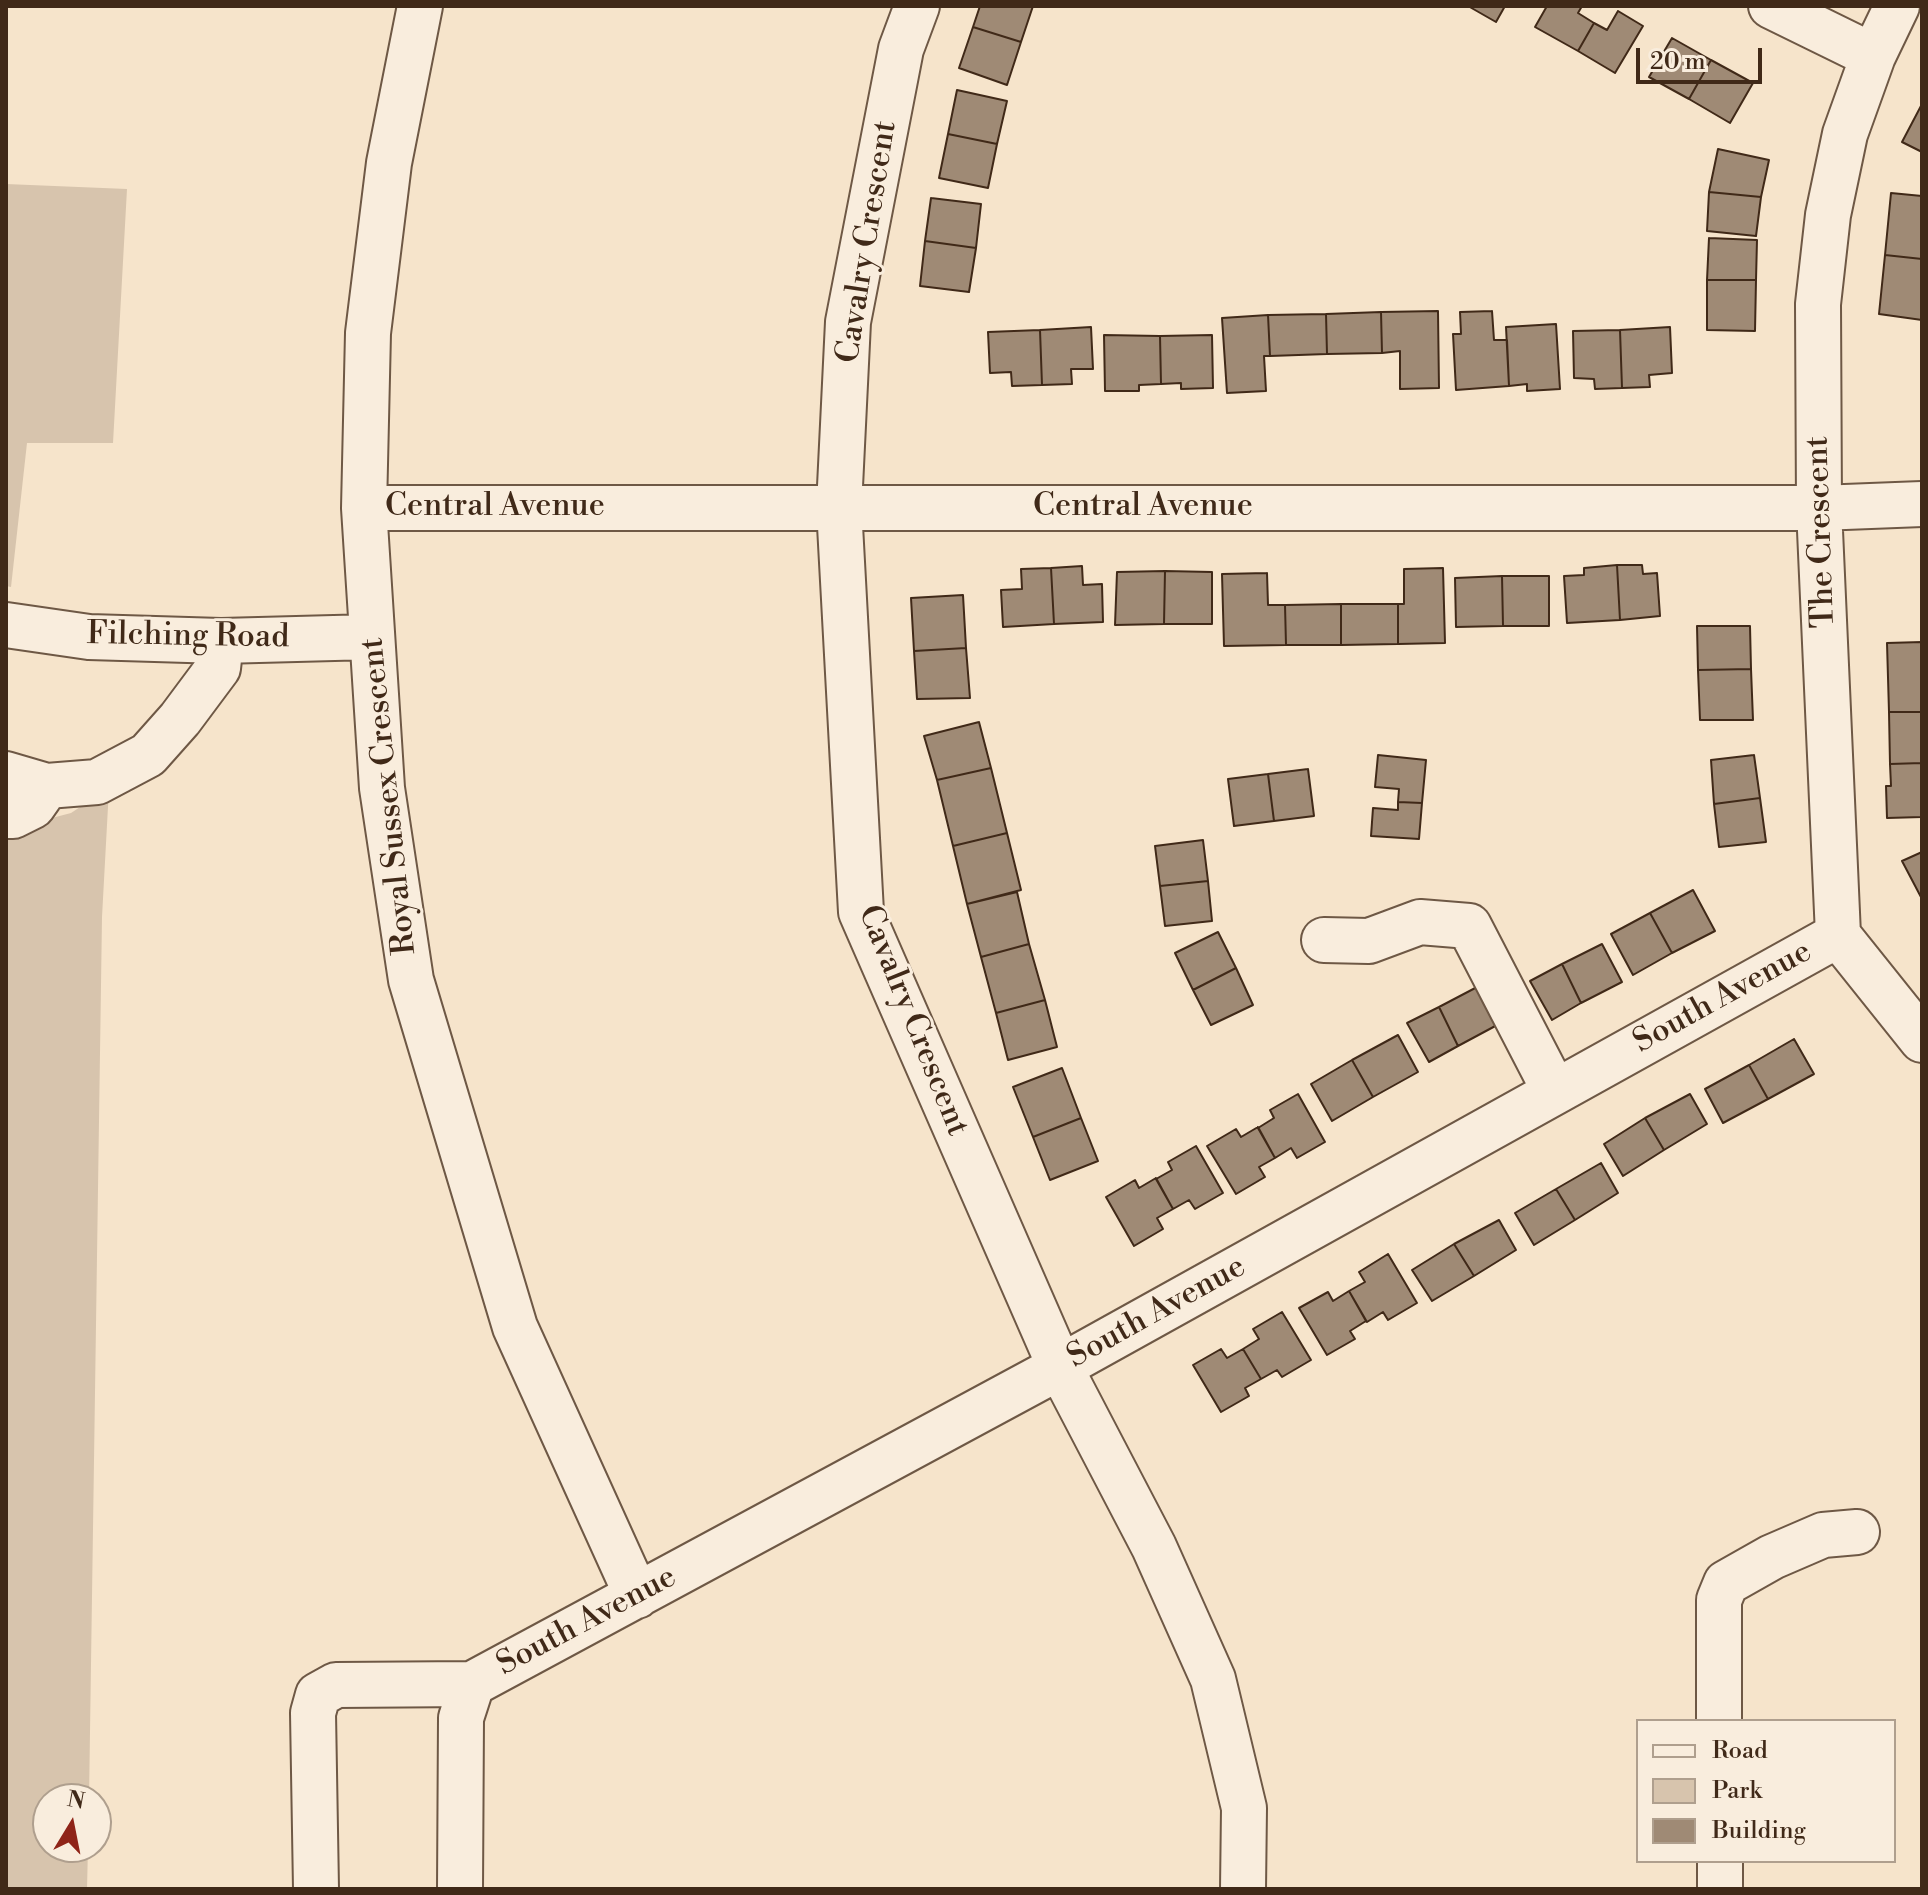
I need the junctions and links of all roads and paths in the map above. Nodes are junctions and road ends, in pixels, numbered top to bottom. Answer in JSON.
{"nodes":[{"id":1,"x":420,"y":6,"type":"edge"},
{"id":2,"x":917,"y":6,"type":"edge"},
{"id":3,"x":1771,"y":6,"type":"edge"},
{"id":4,"x":1897,"y":6,"type":"edge"},
{"id":5,"x":1873,"y":56,"type":"junction"},
{"id":6,"x":1922,"y":504,"type":"edge"},
{"id":7,"x":839,"y":507,"type":"junction"},
{"id":8,"x":364,"y":508,"type":"junction"},
{"id":9,"x":1819,"y":508,"type":"junction"},
{"id":10,"x":6,"y":625,"type":"edge"},
{"id":11,"x":372,"y":637,"type":"junction"},
{"id":12,"x":221,"y":641,"type":"junction"},
{"id":13,"x":6,"y":774,"type":"edge"},
{"id":14,"x":47,"y":786,"type":"junction"},
{"id":15,"x":6,"y":816,"type":"edge"},
{"id":16,"x":1838,"y":935,"type":"junction"},
{"id":17,"x":1324,"y":940,"type":"dead end"},
{"id":18,"x":1922,"y":1040,"type":"edge"},
{"id":19,"x":1555,"y":1092,"type":"junction"},
{"id":20,"x":1060,"y":1367,"type":"junction"},
{"id":21,"x":1857,"y":1532,"type":"dead end"},
{"id":22,"x":637,"y":1596,"type":"junction"},
{"id":23,"x":472,"y":1684,"type":"junction"},
{"id":24,"x":1719,"y":1719,"type":"edge"},
{"id":25,"x":1720,"y":1863,"type":"edge"},
{"id":26,"x":316,"y":1889,"type":"edge"},
{"id":27,"x":460,"y":1889,"type":"edge"},
{"id":28,"x":1243,"y":1889,"type":"edge"},
{"id":29,"x":1720,"y":1889,"type":"edge"}],
"edges":[{"from":1,"to":8,"type":"street","name":"Royal Sussex Crescent"},
{"from":2,"to":7,"type":"street","name":"Cavalry Crescent"},
{"from":3,"to":5,"type":"street"},
{"from":4,"to":5,"type":"street","name":"The Crescent"},
{"from":5,"to":9,"type":"street","name":"The Crescent"},
{"from":6,"to":9,"type":"street","name":"Central Avenue"},
{"from":7,"to":8,"type":"street","name":"Central Avenue"},
{"from":7,"to":9,"type":"street","name":"Central Avenue"},
{"from":7,"to":20,"type":"street","name":"Cavalry Crescent"},
{"from":8,"to":11,"type":"street","name":"Royal Sussex Crescent"},
{"from":9,"to":16,"type":"street","name":"The Crescent"},
{"from":10,"to":12,"type":"street","name":"Filching Road"},
{"from":11,"to":12,"type":"street","name":"Filching Road"},
{"from":11,"to":22,"type":"street","name":"Royal Sussex Crescent"},
{"from":12,"to":14,"type":"street"},
{"from":13,"to":14,"type":"street"},
{"from":14,"to":15,"type":"street"},
{"from":16,"to":18,"type":"street"},
{"from":16,"to":19,"type":"street","name":"South Avenue"},
{"from":17,"to":19,"type":"street"},
{"from":19,"to":20,"type":"street","name":"South Avenue"},
{"from":20,"to":22,"type":"street","name":"South Avenue"},
{"from":20,"to":28,"type":"street","name":"Cavalry Crescent"},
{"from":21,"to":24,"type":"street"},
{"from":22,"to":23,"type":"street","name":"South Avenue"},
{"from":23,"to":26,"type":"street"},
{"from":23,"to":27,"type":"street"},
{"from":25,"to":29,"type":"street"}]}
